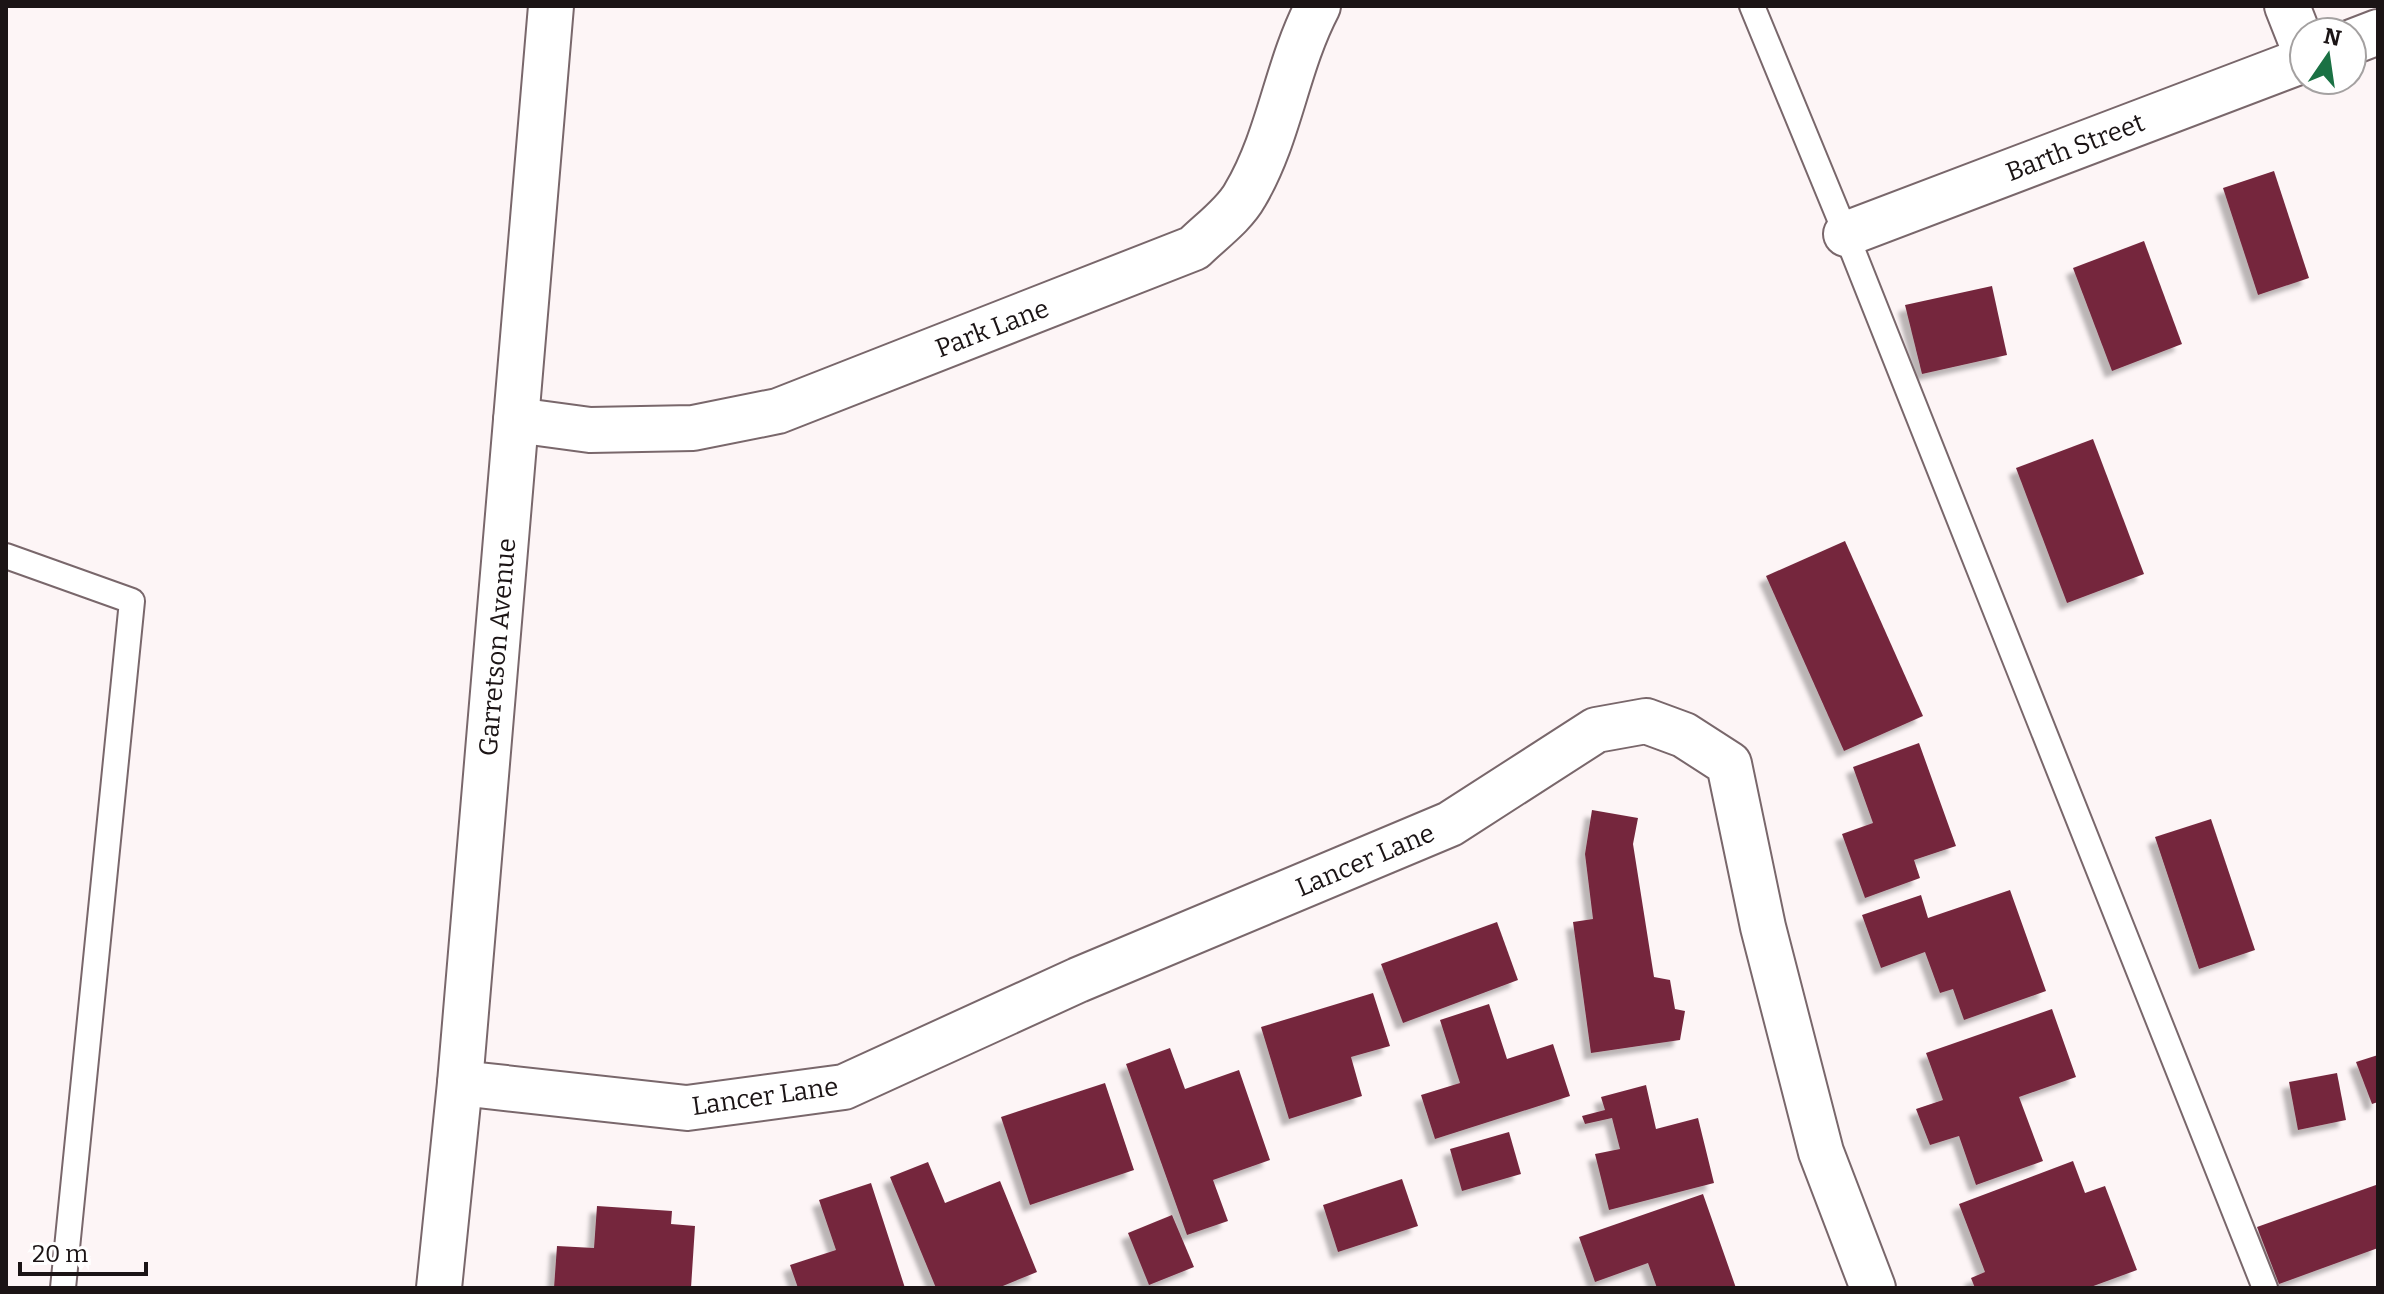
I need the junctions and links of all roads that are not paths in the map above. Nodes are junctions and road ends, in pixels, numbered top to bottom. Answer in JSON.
{"nodes":[{"id":1,"x":551,"y":6,"type":"edge"},
{"id":2,"x":1318,"y":6,"type":"edge"},
{"id":3,"x":1752,"y":6,"type":"edge"},
{"id":4,"x":2288,"y":66,"type":"edge"},
{"id":5,"x":1846,"y":234,"type":"junction"},
{"id":6,"x":516,"y":420,"type":"junction"},
{"id":7,"x":6,"y":556,"type":"edge"},
{"id":8,"x":460,"y":1083,"type":"junction"},
{"id":9,"x":63,"y":1288,"type":"edge"},
{"id":10,"x":439,"y":1288,"type":"edge"},
{"id":11,"x":1873,"y":1288,"type":"edge"},
{"id":12,"x":2265,"y":1288,"type":"edge"}],
"edges":[{"from":1,"to":6,"type":"street","name":"Garretson Avenue"},
{"from":2,"to":6,"type":"street","name":"Park Lane"},
{"from":3,"to":5,"type":"lane"},
{"from":4,"to":5,"type":"street","name":"Barth Street"},
{"from":5,"to":12,"type":"lane"},
{"from":6,"to":8,"type":"street","name":"Garretson Avenue"},
{"from":7,"to":9,"type":"lane"},
{"from":8,"to":10,"type":"street","name":"Garretson Avenue"},
{"from":8,"to":11,"type":"street","name":"Lancer Lane"}]}
